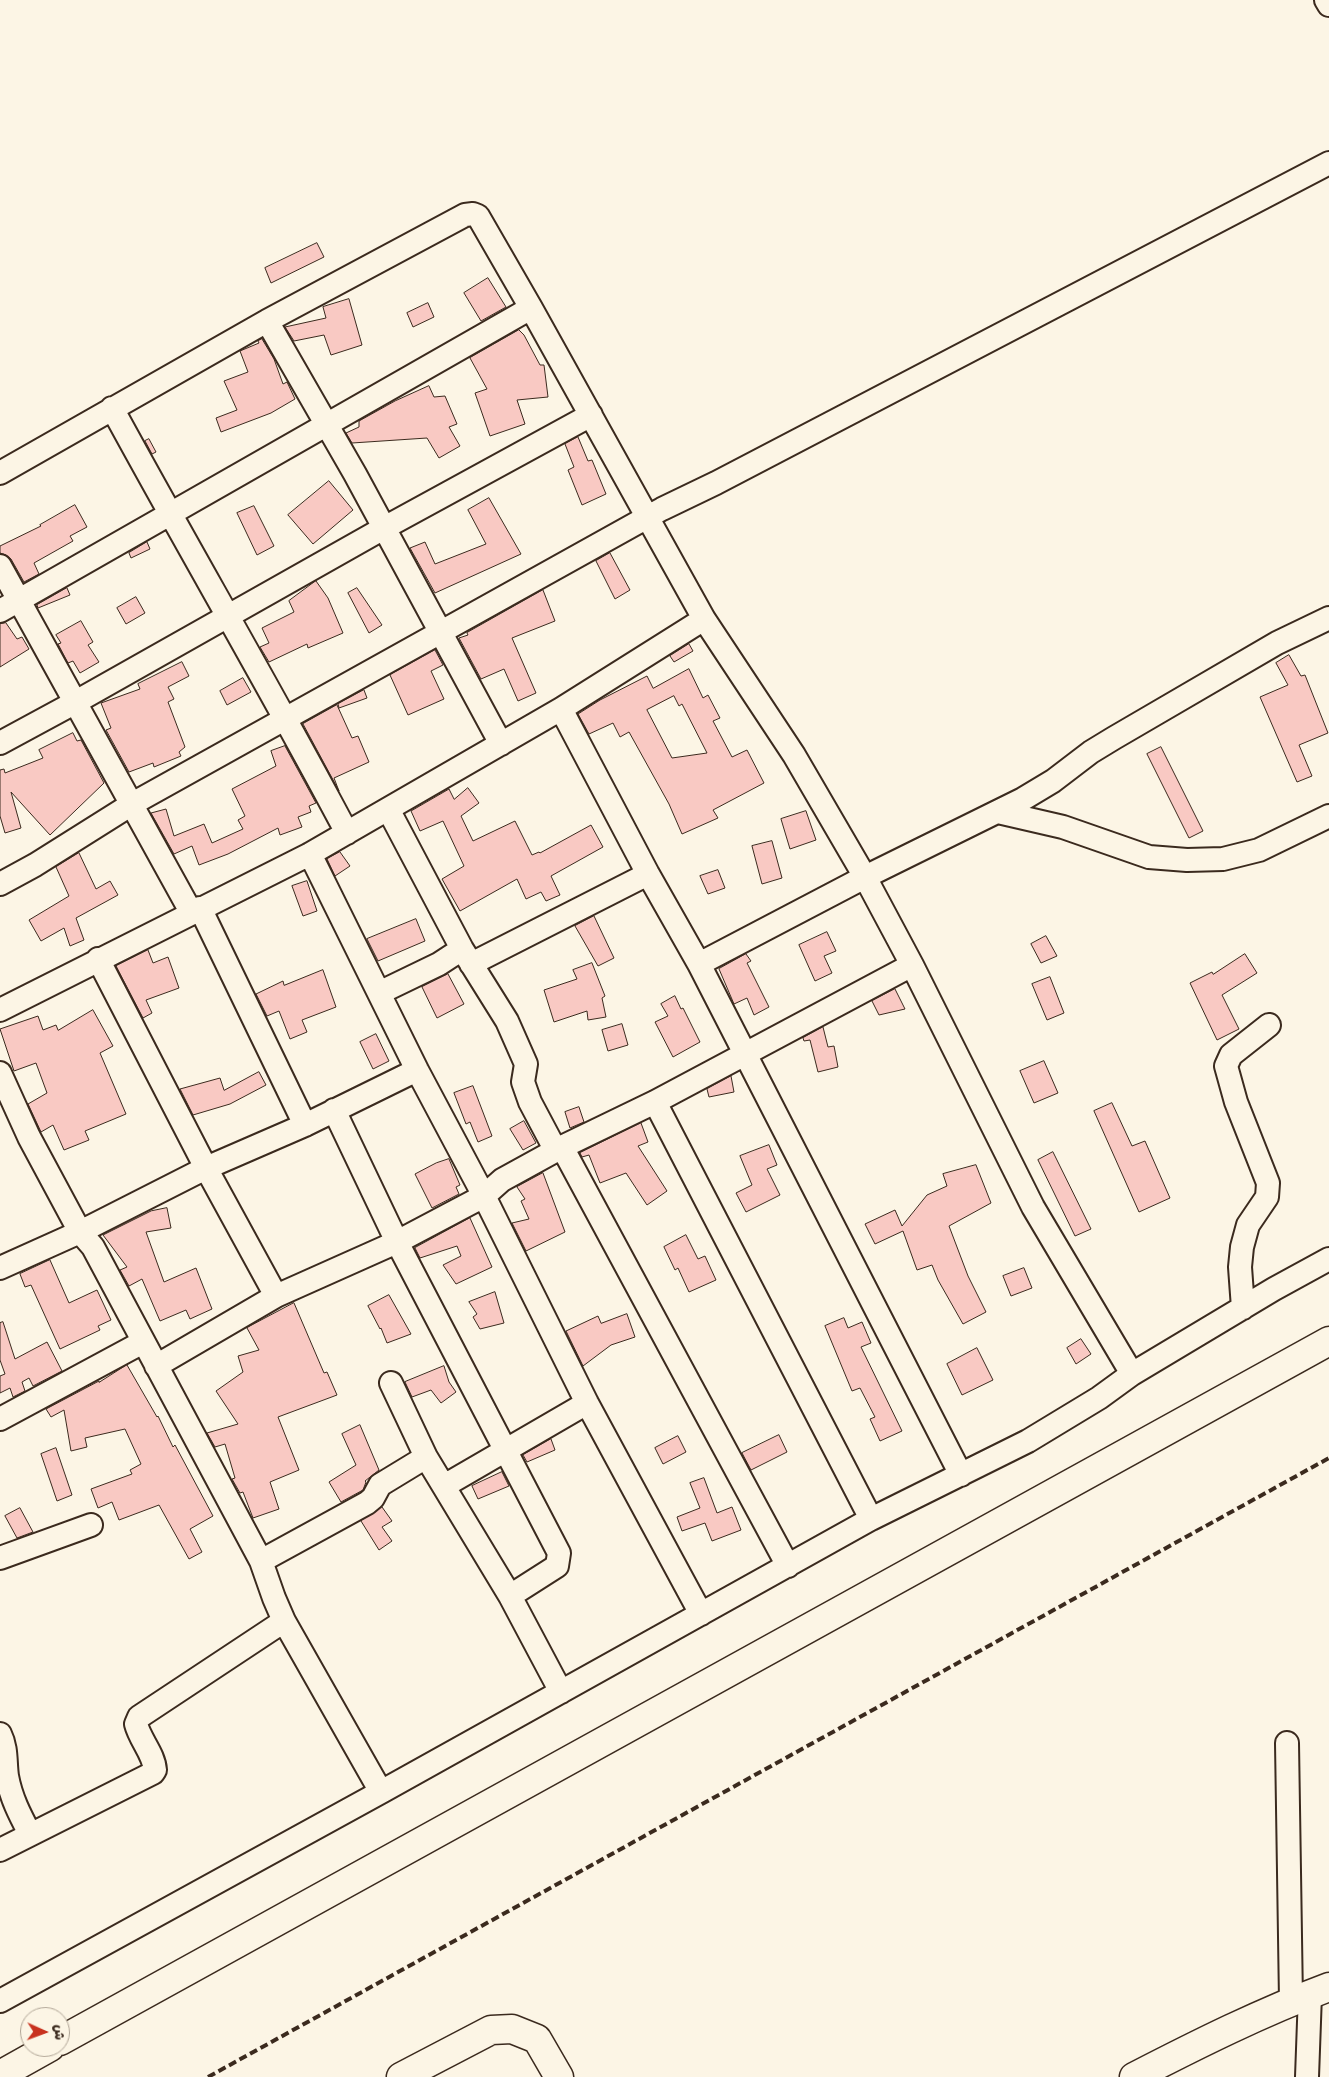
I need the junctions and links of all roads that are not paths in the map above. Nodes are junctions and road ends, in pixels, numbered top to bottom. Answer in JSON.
{"nodes":[{"id":1,"x":1326,"y":0,"type":"edge"},
{"id":2,"x":1329,"y":5,"type":"edge"},
{"id":3,"x":1329,"y":163,"type":"edge"},
{"id":4,"x":531,"y":308,"type":"junction"},
{"id":5,"x":267,"y":320,"type":"junction"},
{"id":6,"x":112,"y":408,"type":"junction"},
{"id":7,"x":590,"y":415,"type":"junction"},
{"id":8,"x":327,"y":426,"type":"junction"},
{"id":9,"x":0,"y":473,"type":"edge"},
{"id":10,"x":170,"y":515,"type":"junction"},
{"id":11,"x":646,"y":518,"type":"junction"},
{"id":12,"x":384,"y":528,"type":"junction"},
{"id":13,"x":0,"y":566,"type":"edge"},
{"id":14,"x":10,"y":606,"type":"edge"},
{"id":15,"x":229,"y":616,"type":"junction"},
{"id":16,"x":1329,"y":618,"type":"edge"},
{"id":17,"x":704,"y":619,"type":"junction"},
{"id":18,"x":441,"y":631,"type":"junction"},
{"id":19,"x":74,"y":703,"type":"junction"},
{"id":20,"x":560,"y":709,"type":"junction"},
{"id":21,"x":286,"y":718,"type":"junction"},
{"id":22,"x":0,"y":743,"type":"edge"},
{"id":23,"x":501,"y":744,"type":"junction"},
{"id":24,"x":132,"y":804,"type":"junction"},
{"id":25,"x":388,"y":808,"type":"junction"},
{"id":26,"x":998,"y":812,"type":"junction"},
{"id":27,"x":1329,"y":816,"type":"edge"},
{"id":28,"x":347,"y":833,"type":"junction"},
{"id":29,"x":310,"y":854,"type":"junction"},
{"id":30,"x":648,"y":874,"type":"junction"},
{"id":31,"x":865,"y":877,"type":"junction"},
{"id":32,"x":0,"y":884,"type":"edge"},
{"id":33,"x":196,"y":910,"type":"junction"},
{"id":34,"x":466,"y":956,"type":"junction"},
{"id":35,"x":98,"y":960,"type":"junction"},
{"id":36,"x":699,"y":964,"type":"junction"},
{"id":37,"x":912,"y":965,"type":"junction"},
{"id":38,"x":379,"y":993,"type":"junction"},
{"id":39,"x":0,"y":1010,"type":"edge"},
{"id":40,"x":1269,"y":1025,"type":"dead end"},
{"id":41,"x":745,"y":1054,"type":"junction"},
{"id":42,"x":417,"y":1070,"type":"junction"},
{"id":43,"x":0,"y":1073,"type":"edge"},
{"id":44,"x":655,"y":1102,"type":"junction"},
{"id":45,"x":334,"y":1110,"type":"junction"},
{"id":46,"x":305,"y":1124,"type":"junction"},
{"id":47,"x":559,"y":1149,"type":"junction"},
{"id":48,"x":206,"y":1168,"type":"junction"},
{"id":49,"x":484,"y":1196,"type":"junction"},
{"id":50,"x":80,"y":1232,"type":"junction"},
{"id":51,"x":398,"y":1242,"type":"junction"},
{"id":52,"x":1329,"y":1259,"type":"edge"},
{"id":53,"x":0,"y":1268,"type":"edge"},
{"id":54,"x":276,"y":1296,"type":"junction"},
{"id":55,"x":1243,"y":1308,"type":"junction"},
{"id":56,"x":1329,"y":1341,"type":"edge"},
{"id":57,"x":143,"y":1342,"type":"junction"},
{"id":58,"x":156,"y":1366,"type":"junction"},
{"id":59,"x":1132,"y":1374,"type":"junction"},
{"id":60,"x":391,"y":1384,"type":"dead end"},
{"id":61,"x":587,"y":1403,"type":"junction"},
{"id":62,"x":0,"y":1419,"type":"edge"},
{"id":63,"x":507,"y":1450,"type":"junction"},
{"id":64,"x":426,"y":1457,"type":"junction"},
{"id":65,"x":961,"y":1475,"type":"junction"},
{"id":66,"x":444,"y":1486,"type":"junction"},
{"id":67,"x":871,"y":1519,"type":"junction"},
{"id":68,"x":91,"y":1525,"type":"dead end"},
{"id":69,"x":0,"y":1558,"type":"edge"},
{"id":70,"x":261,"y":1561,"type":"junction"},
{"id":71,"x":788,"y":1566,"type":"junction"},
{"id":72,"x":510,"y":1596,"type":"junction"},
{"id":73,"x":701,"y":1614,"type":"junction"},
{"id":74,"x":284,"y":1621,"type":"junction"},
{"id":75,"x":562,"y":1692,"type":"junction"},
{"id":76,"x":0,"y":1734,"type":"edge"},
{"id":77,"x":1286,"y":1744,"type":"dead end"},
{"id":78,"x":382,"y":1792,"type":"junction"},
{"id":79,"x":30,"y":1834,"type":"junction"},
{"id":80,"x":0,"y":1850,"type":"edge"},
{"id":81,"x":1310,"y":1994,"type":"edge"},
{"id":82,"x":0,"y":2001,"type":"edge"},
{"id":83,"x":70,"y":2035,"type":"edge"},
{"id":84,"x":32,"y":2057,"type":"edge"},
{"id":85,"x":0,"y":2075,"type":"edge"},
{"id":86,"x":401,"y":2077,"type":"edge"},
{"id":87,"x":559,"y":2077,"type":"edge"},
{"id":88,"x":1134,"y":2077,"type":"edge"},
{"id":89,"x":1307,"y":2077,"type":"edge"}],
"edges":[{"from":1,"to":2,"type":"street"},
{"from":3,"to":11,"type":"street"},
{"from":4,"to":5,"type":"street"},
{"from":4,"to":7,"type":"street"},
{"from":4,"to":8,"type":"street"},
{"from":5,"to":6,"type":"street"},
{"from":5,"to":8,"type":"street"},
{"from":6,"to":9,"type":"street"},
{"from":6,"to":10,"type":"street"},
{"from":7,"to":11,"type":"street"},
{"from":7,"to":12,"type":"street"},
{"from":8,"to":10,"type":"street"},
{"from":8,"to":12,"type":"street"},
{"from":10,"to":14,"type":"street"},
{"from":10,"to":15,"type":"street"},
{"from":11,"to":17,"type":"street"},
{"from":11,"to":18,"type":"street"},
{"from":12,"to":15,"type":"street"},
{"from":12,"to":18,"type":"street"},
{"from":13,"to":14,"type":"street"},
{"from":14,"to":19,"type":"street"},
{"from":15,"to":19,"type":"street"},
{"from":15,"to":21,"type":"street"},
{"from":16,"to":26,"type":"street"},
{"from":17,"to":20,"type":"street"},
{"from":17,"to":31,"type":"street"},
{"from":18,"to":21,"type":"street"},
{"from":18,"to":23,"type":"street"},
{"from":19,"to":22,"type":"street"},
{"from":19,"to":24,"type":"street"},
{"from":20,"to":23,"type":"street"},
{"from":20,"to":30,"type":"street"},
{"from":21,"to":24,"type":"street"},
{"from":21,"to":28,"type":"street"},
{"from":23,"to":25,"type":"street"},
{"from":24,"to":32,"type":"street"},
{"from":24,"to":33,"type":"street"},
{"from":25,"to":28,"type":"street"},
{"from":25,"to":34,"type":"street"},
{"from":26,"to":27,"type":"street"},
{"from":26,"to":31,"type":"street"},
{"from":28,"to":29,"type":"street"},
{"from":29,"to":33,"type":"street"},
{"from":29,"to":38,"type":"street"},
{"from":30,"to":34,"type":"street"},
{"from":30,"to":36,"type":"street"},
{"from":31,"to":36,"type":"street"},
{"from":31,"to":37,"type":"street"},
{"from":33,"to":35,"type":"street"},
{"from":33,"to":46,"type":"street"},
{"from":34,"to":38,"type":"street"},
{"from":34,"to":47,"type":"street"},
{"from":35,"to":39,"type":"street"},
{"from":35,"to":48,"type":"street"},
{"from":36,"to":41,"type":"street"},
{"from":37,"to":41,"type":"street"},
{"from":37,"to":59,"type":"street"},
{"from":38,"to":42,"type":"street"},
{"from":40,"to":55,"type":"street"},
{"from":41,"to":44,"type":"street"},
{"from":41,"to":65,"type":"street"},
{"from":42,"to":45,"type":"street"},
{"from":42,"to":49,"type":"street"},
{"from":43,"to":50,"type":"street"},
{"from":44,"to":47,"type":"street"},
{"from":44,"to":67,"type":"street"},
{"from":45,"to":46,"type":"street"},
{"from":45,"to":51,"type":"street"},
{"from":46,"to":48,"type":"street"},
{"from":47,"to":49,"type":"street"},
{"from":47,"to":71,"type":"street"},
{"from":48,"to":50,"type":"street"},
{"from":48,"to":54,"type":"street"},
{"from":49,"to":51,"type":"street"},
{"from":49,"to":61,"type":"street"},
{"from":50,"to":53,"type":"street"},
{"from":50,"to":57,"type":"street"},
{"from":51,"to":54,"type":"street"},
{"from":51,"to":63,"type":"street"},
{"from":52,"to":55,"type":"street"},
{"from":54,"to":58,"type":"street"},
{"from":55,"to":59,"type":"street"},
{"from":56,"to":83,"type":"street"},
{"from":57,"to":58,"type":"street"},
{"from":57,"to":62,"type":"street"},
{"from":58,"to":70,"type":"street"},
{"from":59,"to":65,"type":"street"},
{"from":60,"to":64,"type":"street"},
{"from":61,"to":63,"type":"street"},
{"from":61,"to":73,"type":"street"},
{"from":63,"to":66,"type":"street"},
{"from":63,"to":72,"type":"street"},
{"from":64,"to":66,"type":"street"},
{"from":64,"to":70,"type":"street"},
{"from":65,"to":67,"type":"street"},
{"from":66,"to":72,"type":"street"},
{"from":67,"to":71,"type":"street"},
{"from":68,"to":69,"type":"street"},
{"from":70,"to":74,"type":"street"},
{"from":71,"to":73,"type":"street"},
{"from":72,"to":75,"type":"street"},
{"from":73,"to":75,"type":"street"},
{"from":74,"to":78,"type":"street"},
{"from":74,"to":79,"type":"street"},
{"from":75,"to":78,"type":"street"},
{"from":76,"to":79,"type":"street"},
{"from":77,"to":81,"type":"street"},
{"from":78,"to":82,"type":"street"},
{"from":79,"to":80,"type":"street"},
{"from":81,"to":88,"type":"street"},
{"from":81,"to":89,"type":"street"},
{"from":84,"to":85,"type":"street"},
{"from":86,"to":87,"type":"street"}]}
